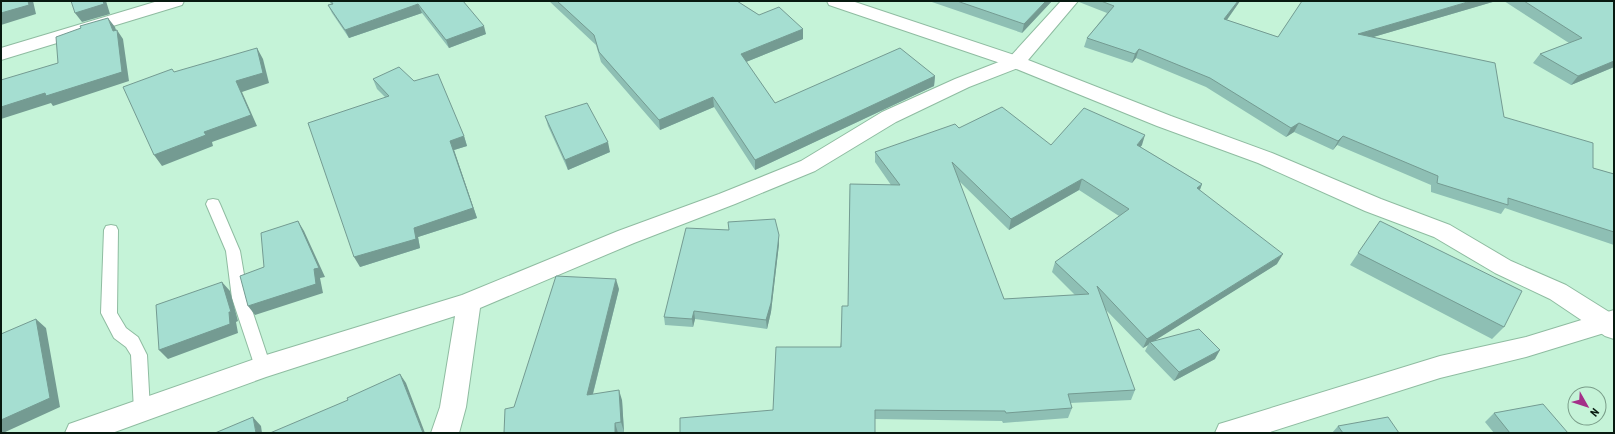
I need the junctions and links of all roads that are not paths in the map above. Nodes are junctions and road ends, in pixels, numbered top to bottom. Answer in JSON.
{"nodes":[{"id":1,"x":176,"y":1,"type":"edge"},
{"id":2,"x":835,"y":1,"type":"edge"},
{"id":3,"x":1070,"y":1,"type":"edge"},
{"id":4,"x":1,"y":54,"type":"edge"},
{"id":5,"x":1016,"y":62,"type":"junction"},
{"id":6,"x":212,"y":204,"type":"dead end"},
{"id":7,"x":111,"y":230,"type":"dead end"},
{"id":8,"x":468,"y":302,"type":"junction"},
{"id":9,"x":1611,"y":324,"type":"edge"},
{"id":10,"x":263,"y":367,"type":"junction"},
{"id":11,"x":142,"y":410,"type":"junction"},
{"id":12,"x":79,"y":433,"type":"edge"},
{"id":13,"x":445,"y":433,"type":"edge"},
{"id":14,"x":1228,"y":433,"type":"edge"}],
"edges":[{"from":1,"to":4,"type":"street"},
{"from":2,"to":5,"type":"street"},
{"from":3,"to":5,"type":"street"},
{"from":5,"to":8,"type":"street"},
{"from":5,"to":9,"type":"street"},
{"from":6,"to":10,"type":"lane"},
{"from":7,"to":11,"type":"lane"},
{"from":8,"to":10,"type":"street"},
{"from":8,"to":13,"type":"street"},
{"from":9,"to":14,"type":"street"},
{"from":10,"to":11,"type":"street"},
{"from":11,"to":12,"type":"street"}]}
